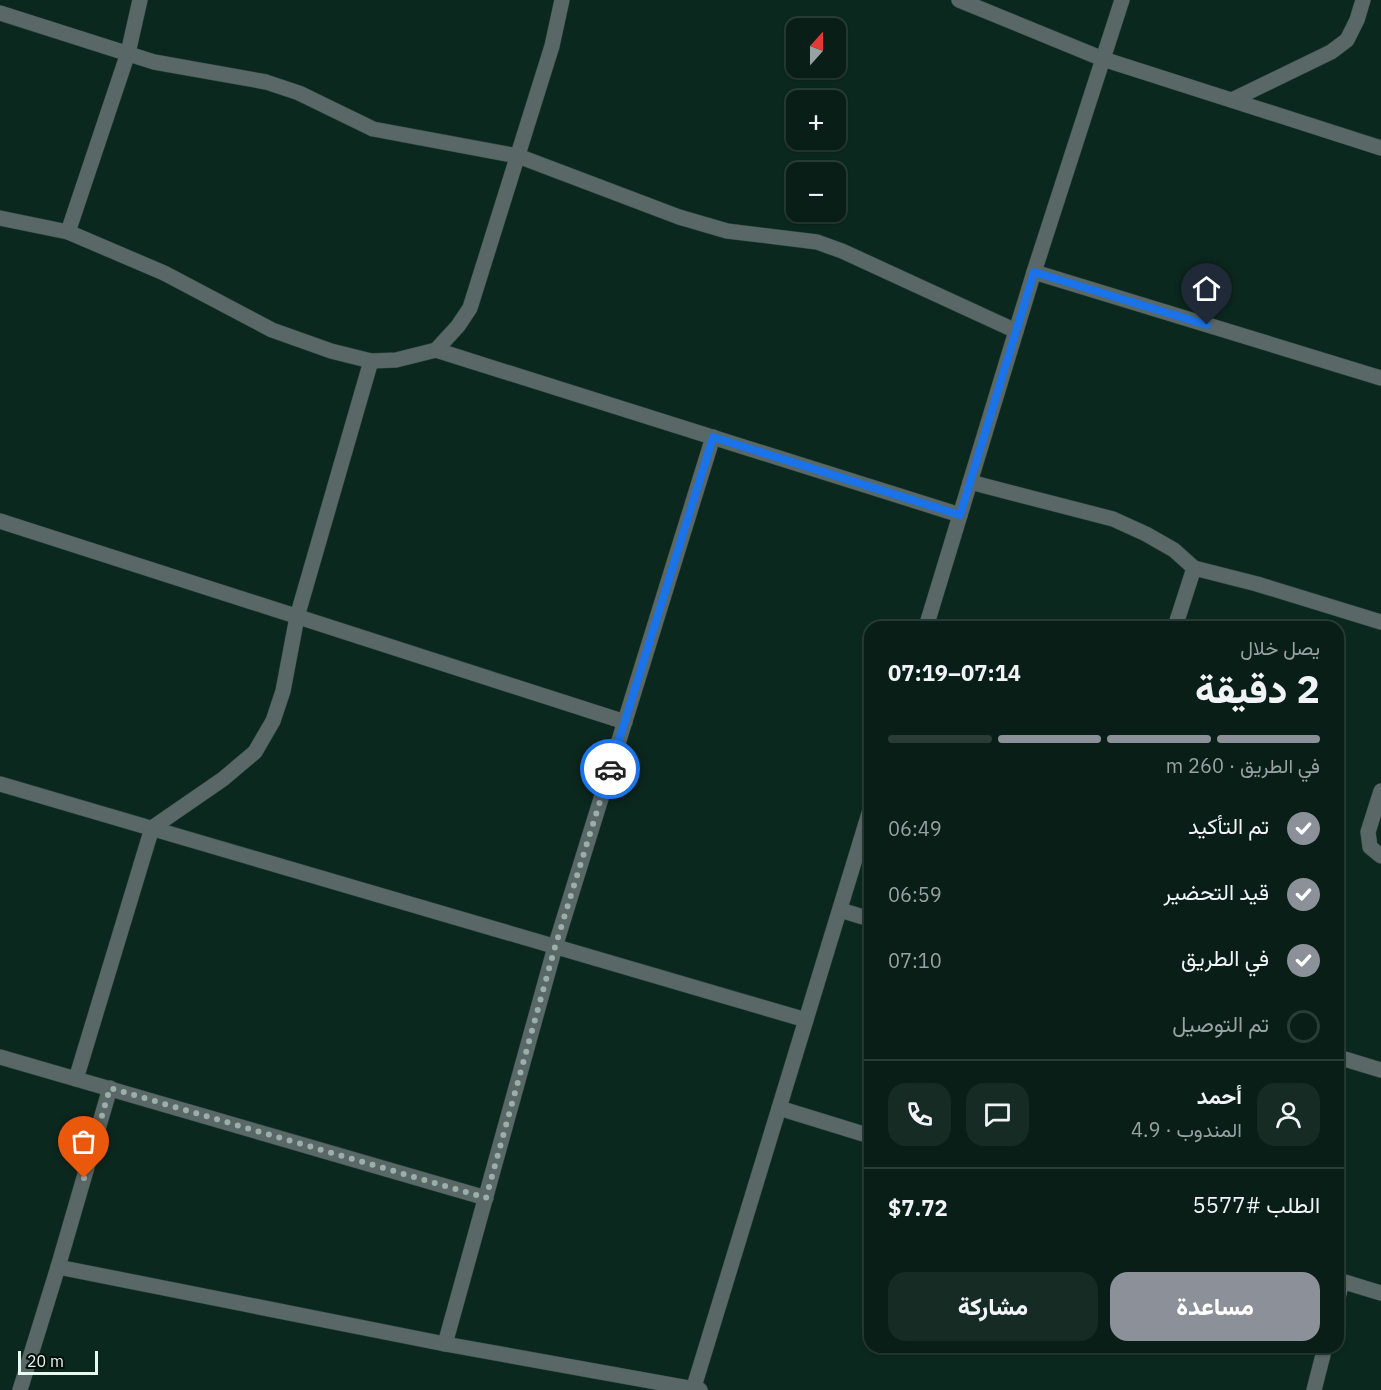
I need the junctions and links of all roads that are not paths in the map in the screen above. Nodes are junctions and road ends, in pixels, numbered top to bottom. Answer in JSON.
{"nodes":[{"id":1,"x":140,"y":0,"type":"edge"},
{"id":2,"x":562,"y":0,"type":"edge"},
{"id":3,"x":958,"y":0,"type":"edge"},
{"id":4,"x":1122,"y":0,"type":"edge"},
{"id":5,"x":1363,"y":0,"type":"edge"},
{"id":6,"x":0,"y":13,"type":"edge"},
{"id":7,"x":128,"y":53,"type":"junction"},
{"id":8,"x":1102,"y":59,"type":"junction"},
{"id":9,"x":1232,"y":100,"type":"junction"},
{"id":10,"x":1381,"y":148,"type":"edge"},
{"id":11,"x":518,"y":156,"type":"junction"},
{"id":12,"x":0,"y":218,"type":"edge"},
{"id":13,"x":68,"y":232,"type":"junction"},
{"id":14,"x":1034,"y":272,"type":"junction"},
{"id":15,"x":1016,"y":331,"type":"junction"},
{"id":16,"x":436,"y":350,"type":"junction"},
{"id":17,"x":371,"y":362,"type":"junction"},
{"id":18,"x":1381,"y":378,"type":"edge"},
{"id":19,"x":713,"y":437,"type":"junction"},
{"id":20,"x":970,"y":482,"type":"junction"},
{"id":21,"x":960,"y":515,"type":"junction"},
{"id":22,"x":0,"y":521,"type":"edge"},
{"id":23,"x":1194,"y":568,"type":"junction"},
{"id":24,"x":297,"y":616,"type":"junction"},
{"id":25,"x":928,"y":621,"type":"edge"},
{"id":26,"x":1177,"y":621,"type":"edge"},
{"id":27,"x":1381,"y":622,"type":"edge"},
{"id":28,"x":625,"y":722,"type":"junction"},
{"id":29,"x":0,"y":784,"type":"edge"},
{"id":30,"x":1381,"y":791,"type":"edge"},
{"id":31,"x":152,"y":828,"type":"junction"},
{"id":32,"x":864,"y":830,"type":"edge"},
{"id":33,"x":1381,"y":856,"type":"edge"},
{"id":34,"x":840,"y":910,"type":"junction"},
{"id":35,"x":864,"y":917,"type":"edge"},
{"id":36,"x":555,"y":947,"type":"junction"},
{"id":37,"x":806,"y":1020,"type":"junction"},
{"id":38,"x":0,"y":1057,"type":"edge"},
{"id":39,"x":1344,"y":1059,"type":"edge"},
{"id":40,"x":1381,"y":1070,"type":"edge"},
{"id":41,"x":75,"y":1079,"type":"junction"},
{"id":42,"x":110,"y":1088,"type":"junction"},
{"id":43,"x":779,"y":1108,"type":"junction"},
{"id":44,"x":864,"y":1134,"type":"edge"},
{"id":45,"x":486,"y":1198,"type":"junction"},
{"id":46,"x":58,"y":1267,"type":"junction"},
{"id":47,"x":1344,"y":1282,"type":"edge"},
{"id":48,"x":1381,"y":1293,"type":"edge"},
{"id":49,"x":446,"y":1344,"type":"junction"},
{"id":50,"x":1323,"y":1353,"type":"edge"},
{"id":51,"x":20,"y":1390,"type":"edge"},
{"id":52,"x":696,"y":1390,"type":"edge"},
{"id":53,"x":1314,"y":1390,"type":"edge"}],
"edges":[{"from":1,"to":7,"type":"street"},
{"from":2,"to":11,"type":"street"},
{"from":3,"to":8,"type":"street"},
{"from":4,"to":8,"type":"street"},
{"from":5,"to":9,"type":"street"},
{"from":6,"to":7,"type":"street"},
{"from":7,"to":11,"type":"street"},
{"from":7,"to":13,"type":"street"},
{"from":8,"to":9,"type":"street"},
{"from":8,"to":14,"type":"street"},
{"from":9,"to":10,"type":"street"},
{"from":11,"to":15,"type":"street"},
{"from":11,"to":16,"type":"street"},
{"from":12,"to":13,"type":"street"},
{"from":13,"to":17,"type":"street"},
{"from":14,"to":15,"type":"street"},
{"from":14,"to":18,"type":"street"},
{"from":15,"to":20,"type":"street"},
{"from":16,"to":17,"type":"street"},
{"from":16,"to":19,"type":"street"},
{"from":17,"to":24,"type":"street"},
{"from":19,"to":21,"type":"street"},
{"from":19,"to":28,"type":"street"},
{"from":20,"to":21,"type":"street"},
{"from":20,"to":23,"type":"street"},
{"from":21,"to":25,"type":"street"},
{"from":22,"to":24,"type":"street"},
{"from":23,"to":26,"type":"street"},
{"from":23,"to":27,"type":"street"},
{"from":24,"to":28,"type":"street"},
{"from":24,"to":31,"type":"street"},
{"from":28,"to":36,"type":"street"},
{"from":29,"to":31,"type":"street"},
{"from":30,"to":33,"type":"street"},
{"from":31,"to":36,"type":"street"},
{"from":31,"to":41,"type":"street"},
{"from":32,"to":34,"type":"street"},
{"from":34,"to":35,"type":"street"},
{"from":34,"to":37,"type":"street"},
{"from":36,"to":37,"type":"street"},
{"from":36,"to":45,"type":"street"},
{"from":37,"to":43,"type":"street"},
{"from":38,"to":41,"type":"street"},
{"from":39,"to":40,"type":"street"},
{"from":41,"to":42,"type":"street"},
{"from":42,"to":45,"type":"street"},
{"from":42,"to":46,"type":"street"},
{"from":43,"to":44,"type":"street"},
{"from":43,"to":52,"type":"street"},
{"from":45,"to":49,"type":"street"},
{"from":46,"to":49,"type":"street"},
{"from":46,"to":51,"type":"street"},
{"from":47,"to":48,"type":"street"},
{"from":49,"to":52,"type":"street"},
{"from":50,"to":53,"type":"street"}]}
